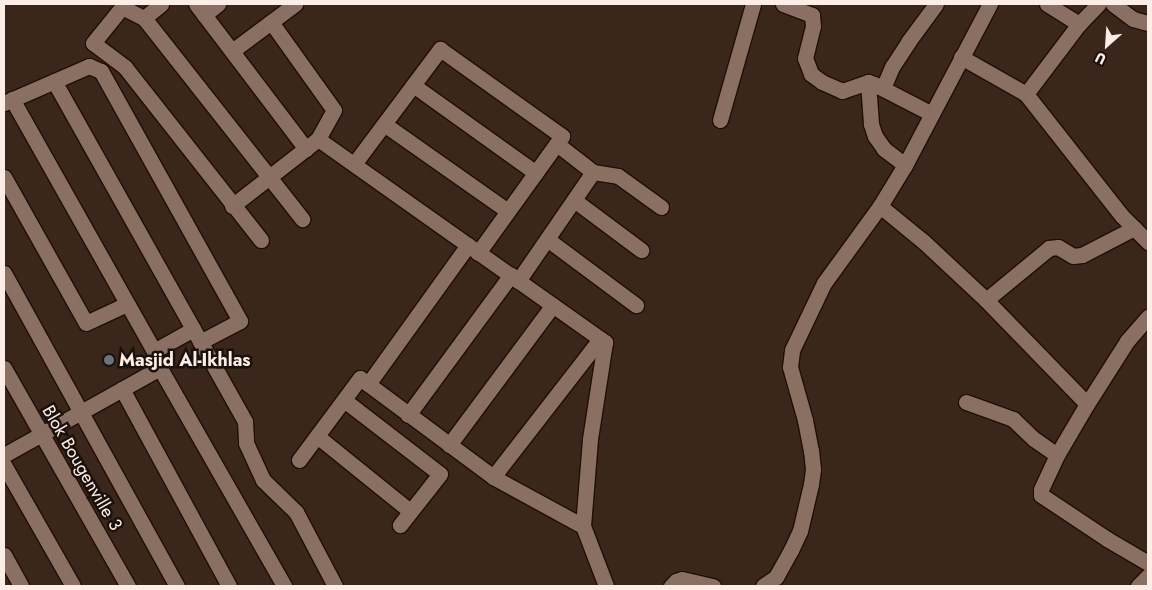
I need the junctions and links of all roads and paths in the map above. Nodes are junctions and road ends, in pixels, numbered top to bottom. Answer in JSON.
{"nodes":[{"id":1,"x":161,"y":4,"type":"edge"},
{"id":2,"x":218,"y":4,"type":"edge"},
{"id":3,"x":295,"y":4,"type":"edge"},
{"id":4,"x":753,"y":4,"type":"edge"},
{"id":5,"x":783,"y":4,"type":"edge"},
{"id":6,"x":936,"y":4,"type":"edge"},
{"id":7,"x":990,"y":4,"type":"edge"},
{"id":8,"x":1047,"y":4,"type":"edge"},
{"id":9,"x":1098,"y":4,"type":"edge"},
{"id":10,"x":1113,"y":4,"type":"edge"},
{"id":11,"x":200,"y":9,"type":"edge"},
{"id":12,"x":144,"y":18,"type":"junction"},
{"id":13,"x":271,"y":22,"type":"junction"},
{"id":14,"x":1148,"y":23,"type":"edge"},
{"id":15,"x":1079,"y":24,"type":"junction"},
{"id":16,"x":232,"y":51,"type":"junction"},
{"id":17,"x":961,"y":57,"type":"junction"},
{"id":18,"x":54,"y":81,"type":"junction"},
{"id":19,"x":868,"y":82,"type":"junction"},
{"id":20,"x":413,"y":85,"type":"junction"},
{"id":21,"x":883,"y":88,"type":"junction"},
{"id":22,"x":1026,"y":94,"type":"junction"},
{"id":23,"x":8,"y":101,"type":"edge"},
{"id":24,"x":932,"y":114,"type":"junction"},
{"id":25,"x":720,"y":120,"type":"dead end"},
{"id":26,"x":384,"y":124,"type":"junction"},
{"id":27,"x":318,"y":139,"type":"junction"},
{"id":28,"x":557,"y":144,"type":"junction"},
{"id":29,"x":306,"y":149,"type":"junction"},
{"id":30,"x":354,"y":164,"type":"junction"},
{"id":31,"x":905,"y":165,"type":"junction"},
{"id":32,"x":593,"y":172,"type":"junction"},
{"id":33,"x":536,"y":173,"type":"junction"},
{"id":34,"x":4,"y":177,"type":"edge"},
{"id":35,"x":270,"y":178,"type":"junction"},
{"id":36,"x":574,"y":200,"type":"junction"},
{"id":37,"x":232,"y":206,"type":"junction"},
{"id":38,"x":661,"y":206,"type":"dead end"},
{"id":39,"x":880,"y":206,"type":"junction"},
{"id":40,"x":508,"y":211,"type":"junction"},
{"id":41,"x":302,"y":219,"type":"dead end"},
{"id":42,"x":1134,"y":228,"type":"junction"},
{"id":43,"x":547,"y":239,"type":"junction"},
{"id":44,"x":261,"y":240,"type":"dead end"},
{"id":45,"x":1148,"y":242,"type":"edge"},
{"id":46,"x":473,"y":249,"type":"junction"},
{"id":47,"x":641,"y":250,"type":"dead end"},
{"id":48,"x":4,"y":273,"type":"edge"},
{"id":49,"x":514,"y":278,"type":"junction"},
{"id":50,"x":986,"y":300,"type":"junction"},
{"id":51,"x":127,"y":304,"type":"junction"},
{"id":52,"x":553,"y":305,"type":"junction"},
{"id":53,"x":636,"y":305,"type":"dead end"},
{"id":54,"x":1148,"y":316,"type":"edge"},
{"id":55,"x":197,"y":336,"type":"junction"},
{"id":56,"x":600,"y":339,"type":"junction"},
{"id":57,"x":4,"y":368,"type":"edge"},
{"id":58,"x":368,"y":384,"type":"junction"},
{"id":59,"x":122,"y":389,"type":"junction"},
{"id":60,"x":344,"y":400,"type":"junction"},
{"id":61,"x":966,"y":402,"type":"dead end"},
{"id":62,"x":1086,"y":404,"type":"junction"},
{"id":63,"x":80,"y":412,"type":"junction"},
{"id":64,"x":408,"y":414,"type":"junction"},
{"id":65,"x":41,"y":434,"type":"junction"},
{"id":66,"x":317,"y":436,"type":"junction"},
{"id":67,"x":449,"y":445,"type":"junction"},
{"id":68,"x":4,"y":455,"type":"edge"},
{"id":69,"x":1057,"y":455,"type":"junction"},
{"id":70,"x":299,"y":460,"type":"dead end"},
{"id":71,"x":4,"y":465,"type":"edge"},
{"id":72,"x":493,"y":478,"type":"junction"},
{"id":73,"x":410,"y":511,"type":"junction"},
{"id":74,"x":400,"y":525,"type":"dead end"},
{"id":75,"x":583,"y":526,"type":"junction"},
{"id":76,"x":4,"y":555,"type":"edge"},
{"id":77,"x":1148,"y":563,"type":"edge"},
{"id":78,"x":1148,"y":576,"type":"edge"},
{"id":79,"x":21,"y":586,"type":"edge"},
{"id":80,"x":73,"y":586,"type":"edge"},
{"id":81,"x":128,"y":586,"type":"edge"},
{"id":82,"x":177,"y":586,"type":"edge"},
{"id":83,"x":229,"y":586,"type":"edge"},
{"id":84,"x":284,"y":586,"type":"edge"},
{"id":85,"x":335,"y":586,"type":"edge"},
{"id":86,"x":606,"y":586,"type":"edge"},
{"id":87,"x":672,"y":586,"type":"edge"},
{"id":88,"x":713,"y":586,"type":"edge"},
{"id":89,"x":763,"y":586,"type":"edge"},
{"id":90,"x":1138,"y":586,"type":"edge"}],
"edges":[{"from":1,"to":12,"type":"street"},
{"from":2,"to":11,"type":"street"},
{"from":3,"to":13,"type":"street"},
{"from":4,"to":25,"type":"street"},
{"from":5,"to":19,"type":"street"},
{"from":6,"to":21,"type":"street"},
{"from":7,"to":17,"type":"street"},
{"from":8,"to":15,"type":"street"},
{"from":9,"to":15,"type":"street"},
{"from":10,"to":14,"type":"street"},
{"from":11,"to":16,"type":"street"},
{"from":12,"to":35,"type":"street"},
{"from":12,"to":37,"type":"street"},
{"from":13,"to":16,"type":"street"},
{"from":13,"to":27,"type":"street"},
{"from":15,"to":22,"type":"street"},
{"from":16,"to":29,"type":"street"},
{"from":17,"to":22,"type":"street"},
{"from":17,"to":24,"type":"street"},
{"from":18,"to":23,"type":"street"},
{"from":18,"to":55,"type":"street"},
{"from":18,"to":55,"type":"street"},
{"from":19,"to":21,"type":"street"},
{"from":19,"to":31,"type":"street"},
{"from":20,"to":26,"type":"street"},
{"from":20,"to":28,"type":"street"},
{"from":20,"to":33,"type":"street"},
{"from":21,"to":24,"type":"street"},
{"from":22,"to":42,"type":"street"},
{"from":23,"to":51,"type":"street"},
{"from":24,"to":31,"type":"street"},
{"from":26,"to":30,"type":"street"},
{"from":26,"to":40,"type":"street"},
{"from":27,"to":29,"type":"street"},
{"from":27,"to":30,"type":"street"},
{"from":28,"to":32,"type":"street"},
{"from":28,"to":33,"type":"street"},
{"from":29,"to":35,"type":"street"},
{"from":30,"to":46,"type":"street"},
{"from":31,"to":39,"type":"street"},
{"from":32,"to":36,"type":"street"},
{"from":32,"to":38,"type":"street"},
{"from":33,"to":40,"type":"street"},
{"from":34,"to":51,"type":"street"},
{"from":35,"to":37,"type":"street"},
{"from":35,"to":41,"type":"street"},
{"from":36,"to":43,"type":"street"},
{"from":36,"to":47,"type":"street"},
{"from":37,"to":44,"type":"street"},
{"from":39,"to":50,"type":"street"},
{"from":39,"to":89,"type":"street"},
{"from":40,"to":46,"type":"street"},
{"from":42,"to":45,"type":"street"},
{"from":42,"to":50,"type":"street"},
{"from":43,"to":49,"type":"street"},
{"from":43,"to":53,"type":"street"},
{"from":46,"to":49,"type":"street"},
{"from":46,"to":58,"type":"street"},
{"from":48,"to":63,"type":"street"},
{"from":49,"to":52,"type":"street"},
{"from":49,"to":64,"type":"street"},
{"from":50,"to":62,"type":"street"},
{"from":51,"to":55,"type":"street"},
{"from":52,"to":56,"type":"street"},
{"from":52,"to":67,"type":"street"},
{"from":54,"to":62,"type":"street"},
{"from":55,"to":85,"type":"street"},
{"from":56,"to":72,"type":"street"},
{"from":56,"to":75,"type":"street"},
{"from":57,"to":65,"type":"street","name":"Blok Bougenville 3"},
{"from":58,"to":60,"type":"street"},
{"from":58,"to":64,"type":"street"},
{"from":59,"to":63,"type":"street"},
{"from":59,"to":83,"type":"street"},
{"from":59,"to":84,"type":"street"},
{"from":60,"to":66,"type":"street"},
{"from":60,"to":73,"type":"street"},
{"from":61,"to":69,"type":"street"},
{"from":62,"to":69,"type":"street"},
{"from":63,"to":65,"type":"street"},
{"from":63,"to":82,"type":"street"},
{"from":64,"to":67,"type":"street"},
{"from":65,"to":68,"type":"street"},
{"from":65,"to":81,"type":"street","name":"Blok Bougenville 3"},
{"from":66,"to":70,"type":"street"},
{"from":66,"to":73,"type":"street"},
{"from":67,"to":72,"type":"street"},
{"from":69,"to":77,"type":"street"},
{"from":71,"to":80,"type":"street"},
{"from":72,"to":75,"type":"street"},
{"from":73,"to":74,"type":"street"},
{"from":75,"to":86,"type":"street"},
{"from":76,"to":79,"type":"street"},
{"from":78,"to":90,"type":"street"},
{"from":87,"to":88,"type":"street"}]}
